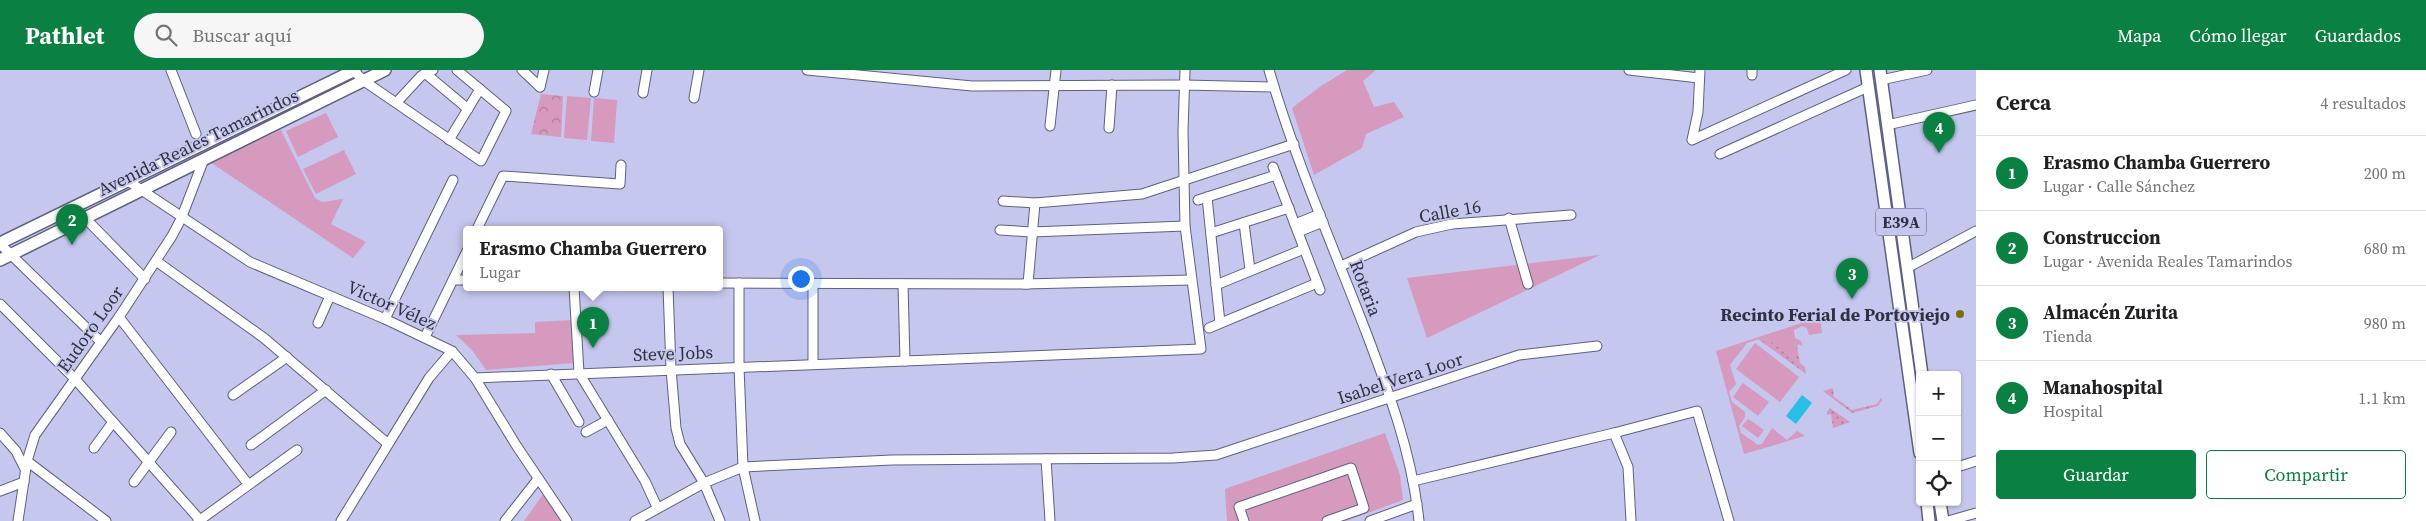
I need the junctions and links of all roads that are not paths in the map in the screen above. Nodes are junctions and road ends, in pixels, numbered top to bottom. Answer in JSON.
{"nodes":[{"id":1,"x":171,"y":70,"type":"edge"},
{"id":2,"x":355,"y":70,"type":"edge"},
{"id":3,"x":385,"y":70,"type":"edge"},
{"id":4,"x":457,"y":70,"type":"edge"},
{"id":5,"x":522,"y":70,"type":"edge"},
{"id":6,"x":544,"y":70,"type":"edge"},
{"id":7,"x":598,"y":70,"type":"edge"},
{"id":8,"x":647,"y":70,"type":"edge"},
{"id":9,"x":699,"y":70,"type":"edge"},
{"id":10,"x":807,"y":70,"type":"edge"},
{"id":11,"x":1056,"y":70,"type":"edge"},
{"id":12,"x":1185,"y":70,"type":"edge"},
{"id":13,"x":1269,"y":70,"type":"edge"},
{"id":14,"x":1629,"y":70,"type":"edge"},
{"id":15,"x":1846,"y":70,"type":"edge"},
{"id":16,"x":1866,"y":70,"type":"edge"},
{"id":17,"x":1927,"y":70,"type":"edge"},
{"id":18,"x":429,"y":71,"type":"edge"},
{"id":19,"x":1699,"y":74,"type":"edge"},
{"id":20,"x":1881,"y":75,"type":"edge"},
{"id":21,"x":367,"y":79,"type":"junction"},
{"id":22,"x":1112,"y":84,"type":"junction"},
{"id":23,"x":1184,"y":85,"type":"junction"},
{"id":24,"x":1054,"y":86,"type":"junction"},
{"id":25,"x":1274,"y":87,"type":"junction"},
{"id":26,"x":1868,"y":87,"type":"junction"},
{"id":27,"x":480,"y":89,"type":"junction"},
{"id":28,"x":594,"y":92,"type":"dead end"},
{"id":29,"x":643,"y":93,"type":"dead end"},
{"id":30,"x":694,"y":98,"type":"dead end"},
{"id":31,"x":397,"y":102,"type":"junction"},
{"id":32,"x":1976,"y":105,"type":"edge"},
{"id":33,"x":468,"y":109,"type":"junction"},
{"id":34,"x":1885,"y":109,"type":"junction"},
{"id":35,"x":1872,"y":111,"type":"junction"},
{"id":36,"x":1887,"y":125,"type":"junction"},
{"id":37,"x":1050,"y":126,"type":"dead end"},
{"id":38,"x":1110,"y":128,"type":"dead end"},
{"id":39,"x":196,"y":134,"type":"dead end"},
{"id":40,"x":449,"y":140,"type":"junction"},
{"id":41,"x":1294,"y":144,"type":"junction"},
{"id":42,"x":1720,"y":154,"type":"dead end"},
{"id":43,"x":204,"y":159,"type":"junction"},
{"id":44,"x":621,"y":165,"type":"dead end"},
{"id":45,"x":453,"y":180,"type":"dead end"},
{"id":46,"x":128,"y":181,"type":"junction"},
{"id":47,"x":1184,"y":181,"type":"junction"},
{"id":48,"x":140,"y":190,"type":"junction"},
{"id":49,"x":1207,"y":197,"type":"junction"},
{"id":50,"x":1198,"y":200,"type":"dead end"},
{"id":51,"x":1003,"y":201,"type":"dead end"},
{"id":52,"x":1035,"y":203,"type":"junction"},
{"id":53,"x":1288,"y":208,"type":"junction"},
{"id":54,"x":1571,"y":215,"type":"dead end"},
{"id":55,"x":84,"y":217,"type":"junction"},
{"id":56,"x":1322,"y":218,"type":"junction"},
{"id":57,"x":1508,"y":218,"type":"junction"},
{"id":58,"x":181,"y":219,"type":"junction"},
{"id":59,"x":1244,"y":223,"type":"junction"},
{"id":60,"x":478,"y":226,"type":"edge"},
{"id":61,"x":1184,"y":226,"type":"junction"},
{"id":62,"x":1296,"y":228,"type":"junction"},
{"id":63,"x":1000,"y":230,"type":"dead end"},
{"id":64,"x":1976,"y":231,"type":"edge"},
{"id":65,"x":1032,"y":232,"type":"junction"},
{"id":66,"x":1211,"y":233,"type":"junction"},
{"id":67,"x":0,"y":244,"type":"edge"},
{"id":68,"x":1304,"y":249,"type":"junction"},
{"id":69,"x":5,"y":257,"type":"edge"},
{"id":70,"x":463,"y":259,"type":"edge"},
{"id":71,"x":156,"y":261,"type":"junction"},
{"id":72,"x":1340,"y":266,"type":"junction"},
{"id":73,"x":1907,"y":268,"type":"junction"},
{"id":74,"x":1250,"y":270,"type":"junction"},
{"id":75,"x":145,"y":279,"type":"junction"},
{"id":76,"x":453,"y":280,"type":"junction"},
{"id":77,"x":463,"y":280,"type":"edge"},
{"id":78,"x":1191,"y":280,"type":"junction"},
{"id":79,"x":723,"y":283,"type":"edge"},
{"id":80,"x":739,"y":283,"type":"junction"},
{"id":81,"x":813,"y":284,"type":"junction"},
{"id":82,"x":903,"y":284,"type":"junction"},
{"id":83,"x":1028,"y":284,"type":"junction"},
{"id":84,"x":1216,"y":284,"type":"junction"},
{"id":85,"x":1528,"y":284,"type":"dead end"},
{"id":86,"x":574,"y":291,"type":"edge"},
{"id":87,"x":668,"y":291,"type":"edge"},
{"id":88,"x":330,"y":296,"type":"junction"},
{"id":89,"x":0,"y":304,"type":"edge"},
{"id":90,"x":119,"y":317,"type":"junction"},
{"id":91,"x":385,"y":319,"type":"junction"},
{"id":92,"x":318,"y":323,"type":"dead end"},
{"id":93,"x":1220,"y":323,"type":"junction"},
{"id":94,"x":1209,"y":328,"type":"dead end"},
{"id":95,"x":425,"y":337,"type":"junction"},
{"id":96,"x":101,"y":342,"type":"junction"},
{"id":97,"x":1597,"y":346,"type":"dead end"},
{"id":98,"x":452,"y":351,"type":"junction"},
{"id":99,"x":287,"y":357,"type":"junction"},
{"id":100,"x":905,"y":361,"type":"junction"},
{"id":101,"x":813,"y":364,"type":"junction"},
{"id":102,"x":739,"y":367,"type":"junction"},
{"id":103,"x":671,"y":368,"type":"junction"},
{"id":104,"x":1921,"y":371,"type":"edge"},
{"id":105,"x":579,"y":373,"type":"junction"},
{"id":106,"x":551,"y":374,"type":"junction"},
{"id":107,"x":475,"y":378,"type":"junction"},
{"id":108,"x":75,"y":379,"type":"junction"},
{"id":109,"x":326,"y":390,"type":"junction"},
{"id":110,"x":233,"y":395,"type":"dead end"},
{"id":111,"x":1391,"y":398,"type":"junction"},
{"id":112,"x":608,"y":420,"type":"junction"},
{"id":113,"x":113,"y":422,"type":"junction"},
{"id":114,"x":579,"y":422,"type":"dead end"},
{"id":115,"x":1916,"y":425,"type":"edge"},
{"id":116,"x":170,"y":432,"type":"dead end"},
{"id":117,"x":586,"y":432,"type":"dead end"},
{"id":118,"x":0,"y":433,"type":"edge"},
{"id":119,"x":1614,"y":433,"type":"junction"},
{"id":120,"x":35,"y":435,"type":"junction"},
{"id":121,"x":387,"y":443,"type":"junction"},
{"id":122,"x":12,"y":445,"type":"junction"},
{"id":123,"x":251,"y":445,"type":"dead end"},
{"id":124,"x":94,"y":448,"type":"dead end"},
{"id":125,"x":297,"y":450,"type":"dead end"},
{"id":126,"x":1046,"y":459,"type":"junction"},
{"id":127,"x":1976,"y":461,"type":"edge"},
{"id":128,"x":150,"y":463,"type":"junction"},
{"id":129,"x":26,"y":466,"type":"junction"},
{"id":130,"x":1961,"y":466,"type":"edge"},
{"id":131,"x":744,"y":467,"type":"junction"},
{"id":132,"x":538,"y":478,"type":"junction"},
{"id":133,"x":1413,"y":481,"type":"junction"},
{"id":134,"x":24,"y":482,"type":"junction"},
{"id":135,"x":134,"y":482,"type":"dead end"},
{"id":136,"x":704,"y":483,"type":"junction"},
{"id":137,"x":248,"y":484,"type":"junction"},
{"id":138,"x":0,"y":491,"type":"edge"},
{"id":139,"x":1417,"y":504,"type":"junction"},
{"id":140,"x":1927,"y":506,"type":"edge"},
{"id":141,"x":1940,"y":506,"type":"edge"},
{"id":142,"x":657,"y":508,"type":"junction"},
{"id":143,"x":1976,"y":513,"type":"edge"},
{"id":144,"x":650,"y":517,"type":"edge"},
{"id":145,"x":199,"y":519,"type":"edge"},
{"id":146,"x":18,"y":521,"type":"edge"},
{"id":147,"x":106,"y":521,"type":"edge"},
{"id":148,"x":341,"y":521,"type":"edge"},
{"id":149,"x":505,"y":521,"type":"edge"},
{"id":150,"x":567,"y":521,"type":"edge"},
{"id":151,"x":635,"y":521,"type":"edge"},
{"id":152,"x":720,"y":521,"type":"edge"},
{"id":153,"x":755,"y":521,"type":"edge"},
{"id":154,"x":1050,"y":521,"type":"edge"},
{"id":155,"x":1244,"y":521,"type":"edge"},
{"id":156,"x":1327,"y":521,"type":"edge"},
{"id":157,"x":1370,"y":521,"type":"edge"},
{"id":158,"x":1418,"y":521,"type":"edge"},
{"id":159,"x":1631,"y":521,"type":"edge"},
{"id":160,"x":1729,"y":521,"type":"edge"},
{"id":161,"x":1929,"y":521,"type":"edge"},
{"id":162,"x":1942,"y":521,"type":"edge"},
{"id":163,"x":1948,"y":521,"type":"edge"}],
"edges":[{"from":1,"to":39,"type":"street"},
{"from":2,"to":21,"type":"street"},
{"from":2,"to":46,"type":"main road","name":"Avenida Reales Tamarindos"},
{"from":3,"to":21,"type":"main road","name":"Avenida Reales Tamarindos"},
{"from":4,"to":27,"type":"street"},
{"from":5,"to":6,"type":"street"},
{"from":7,"to":28,"type":"street"},
{"from":8,"to":29,"type":"street"},
{"from":9,"to":30,"type":"street"},
{"from":10,"to":24,"type":"street"},
{"from":11,"to":24,"type":"street"},
{"from":12,"to":23,"type":"street"},
{"from":13,"to":25,"type":"street","name":"Rotaria"},
{"from":14,"to":19,"type":"street"},
{"from":15,"to":19,"type":"street"},
{"from":16,"to":26,"type":"main road","number":"E39A"},
{"from":17,"to":20,"type":"street"},
{"from":18,"to":31,"type":"street"},
{"from":18,"to":33,"type":"street"},
{"from":20,"to":34,"type":"main road","number":"E39A"},
{"from":21,"to":31,"type":"street"},
{"from":21,"to":43,"type":"main road","name":"Avenida Reales Tamarindos"},
{"from":22,"to":23,"type":"street"},
{"from":22,"to":24,"type":"street"},
{"from":22,"to":38,"type":"street"},
{"from":23,"to":25,"type":"street"},
{"from":23,"to":47,"type":"street"},
{"from":24,"to":37,"type":"street"},
{"from":25,"to":41,"type":"street","name":"Rotaria"},
{"from":26,"to":35,"type":"main road","number":"E39A"},
{"from":26,"to":42,"type":"street"},
{"from":27,"to":33,"type":"street"},
{"from":27,"to":40,"type":"street"},
{"from":31,"to":40,"type":"street"},
{"from":32,"to":36,"type":"street"},
{"from":33,"to":40,"type":"street"},
{"from":34,"to":35,"type":"main road"},
{"from":34,"to":36,"type":"main road","number":"E39A"},
{"from":35,"to":115,"type":"main road","number":"E39A"},
{"from":36,"to":73,"type":"main road","number":"E39A"},
{"from":41,"to":47,"type":"street"},
{"from":41,"to":56,"type":"street","name":"Rotaria"},
{"from":43,"to":48,"type":"main road","name":"Avenida Reales Tamarindos"},
{"from":43,"to":58,"type":"street","name":"Eudoro Loor"},
{"from":44,"to":60,"type":"street"},
{"from":45,"to":91,"type":"street"},
{"from":46,"to":48,"type":"street","name":"Victor Vélez"},
{"from":46,"to":67,"type":"main road","name":"Avenida Reales Tamarindos"},
{"from":47,"to":52,"type":"street"},
{"from":47,"to":61,"type":"street"},
{"from":48,"to":55,"type":"main road","name":"Avenida Reales Tamarindos"},
{"from":48,"to":58,"type":"street","name":"Victor Vélez"},
{"from":49,"to":50,"type":"street"},
{"from":49,"to":53,"type":"street"},
{"from":49,"to":66,"type":"street"},
{"from":51,"to":52,"type":"street"},
{"from":52,"to":65,"type":"street"},
{"from":53,"to":59,"type":"street"},
{"from":53,"to":62,"type":"street"},
{"from":54,"to":57,"type":"street","name":"Calle 16"},
{"from":55,"to":69,"type":"main road","name":"Avenida Reales Tamarindos"},
{"from":55,"to":75,"type":"street"},
{"from":56,"to":62,"type":"street"},
{"from":56,"to":72,"type":"street","name":"Rotaria"},
{"from":57,"to":72,"type":"street","name":"Calle 16"},
{"from":57,"to":85,"type":"street"},
{"from":58,"to":71,"type":"street","name":"Eudoro Loor"},
{"from":58,"to":88,"type":"street","name":"Victor Vélez"},
{"from":59,"to":66,"type":"street"},
{"from":59,"to":74,"type":"street"},
{"from":61,"to":65,"type":"street"},
{"from":61,"to":78,"type":"street"},
{"from":62,"to":68,"type":"street"},
{"from":63,"to":65,"type":"street"},
{"from":64,"to":73,"type":"street"},
{"from":65,"to":83,"type":"street"},
{"from":66,"to":84,"type":"street"},
{"from":67,"to":69,"type":"street"},
{"from":68,"to":74,"type":"street"},
{"from":68,"to":93,"type":"street"},
{"from":69,"to":96,"type":"street"},
{"from":70,"to":76,"type":"street"},
{"from":71,"to":75,"type":"street","name":"Eudoro Loor"},
{"from":71,"to":99,"type":"street"},
{"from":72,"to":111,"type":"street","name":"Rotaria"},
{"from":73,"to":104,"type":"main road","number":"E39A"},
{"from":74,"to":84,"type":"street"},
{"from":75,"to":90,"type":"street","name":"Eudoro Loor"},
{"from":76,"to":77,"type":"street"},
{"from":76,"to":95,"type":"street"},
{"from":78,"to":83,"type":"street"},
{"from":78,"to":100,"type":"street","name":"Steve Jobs"},
{"from":79,"to":80,"type":"street"},
{"from":80,"to":81,"type":"street"},
{"from":80,"to":102,"type":"street"},
{"from":81,"to":82,"type":"street"},
{"from":81,"to":101,"type":"street"},
{"from":82,"to":83,"type":"street"},
{"from":82,"to":100,"type":"street"},
{"from":84,"to":93,"type":"street"},
{"from":86,"to":105,"type":"street"},
{"from":87,"to":103,"type":"street"},
{"from":88,"to":91,"type":"street","name":"Victor Vélez"},
{"from":88,"to":92,"type":"street"},
{"from":89,"to":108,"type":"street"},
{"from":90,"to":96,"type":"street","name":"Eudoro Loor"},
{"from":90,"to":137,"type":"street"},
{"from":91,"to":95,"type":"street","name":"Victor Vélez"},
{"from":93,"to":94,"type":"street"},
{"from":95,"to":98,"type":"street","name":"Victor Vélez"},
{"from":96,"to":108,"type":"street","name":"Eudoro Loor"},
{"from":97,"to":111,"type":"street","name":"Isabel Vera Loor"},
{"from":98,"to":107,"type":"street","name":"Victor Vélez"},
{"from":98,"to":121,"type":"street"},
{"from":99,"to":109,"type":"street"},
{"from":99,"to":110,"type":"street"},
{"from":100,"to":101,"type":"street","name":"Steve Jobs"},
{"from":101,"to":102,"type":"street","name":"Steve Jobs"},
{"from":102,"to":103,"type":"street","name":"Steve Jobs"},
{"from":102,"to":131,"type":"street"},
{"from":103,"to":105,"type":"street","name":"Steve Jobs"},
{"from":103,"to":136,"type":"street"},
{"from":105,"to":106,"type":"street","name":"Steve Jobs"},
{"from":105,"to":112,"type":"street"},
{"from":106,"to":107,"type":"street","name":"Steve Jobs"},
{"from":106,"to":114,"type":"street"},
{"from":107,"to":132,"type":"street","name":"Victor Vélez"},
{"from":108,"to":113,"type":"street"},
{"from":108,"to":120,"type":"street","name":"Eudoro Loor"},
{"from":109,"to":121,"type":"street"},
{"from":109,"to":123,"type":"street"},
{"from":111,"to":126,"type":"street","name":"Isabel Vera Loor"},
{"from":111,"to":133,"type":"street","name":"Rotaria"},
{"from":112,"to":117,"type":"street"},
{"from":112,"to":142,"type":"street"},
{"from":113,"to":124,"type":"street"},
{"from":113,"to":128,"type":"street"},
{"from":116,"to":128,"type":"street"},
{"from":118,"to":122,"type":"street"},
{"from":119,"to":133,"type":"street"},
{"from":119,"to":159,"type":"street"},
{"from":119,"to":160,"type":"street"},
{"from":120,"to":122,"type":"street"},
{"from":120,"to":129,"type":"street","name":"Eudoro Loor"},
{"from":121,"to":148,"type":"street"},
{"from":122,"to":129,"type":"street"},
{"from":125,"to":137,"type":"street"},
{"from":126,"to":131,"type":"street","name":"Isabel Vera Loor"},
{"from":126,"to":154,"type":"street"},
{"from":127,"to":130,"type":"street"},
{"from":128,"to":135,"type":"street"},
{"from":128,"to":145,"type":"street"},
{"from":129,"to":134,"type":"street","name":"Eudoro Loor"},
{"from":129,"to":147,"type":"street"},
{"from":131,"to":136,"type":"street","name":"Isabel Vera Loor"},
{"from":131,"to":153,"type":"street"},
{"from":132,"to":149,"type":"street"},
{"from":132,"to":150,"type":"street","name":"Victor Vélez"},
{"from":133,"to":139,"type":"street","name":"Rotaria"},
{"from":134,"to":138,"type":"street"},
{"from":134,"to":146,"type":"street","name":"Eudoro Loor"},
{"from":136,"to":142,"type":"street","name":"Isabel Vera Loor"},
{"from":136,"to":152,"type":"street"},
{"from":137,"to":145,"type":"street"},
{"from":139,"to":157,"type":"street"},
{"from":139,"to":158,"type":"street","name":"Rotaria"},
{"from":140,"to":161,"type":"main road"},
{"from":141,"to":162,"type":"main road"},
{"from":142,"to":144,"type":"street","name":"Isabel Vera Loor"},
{"from":143,"to":163,"type":"street"},
{"from":144,"to":151,"type":"street","name":"Isabel Vera Loor"},
{"from":155,"to":156,"type":"street"}]}
